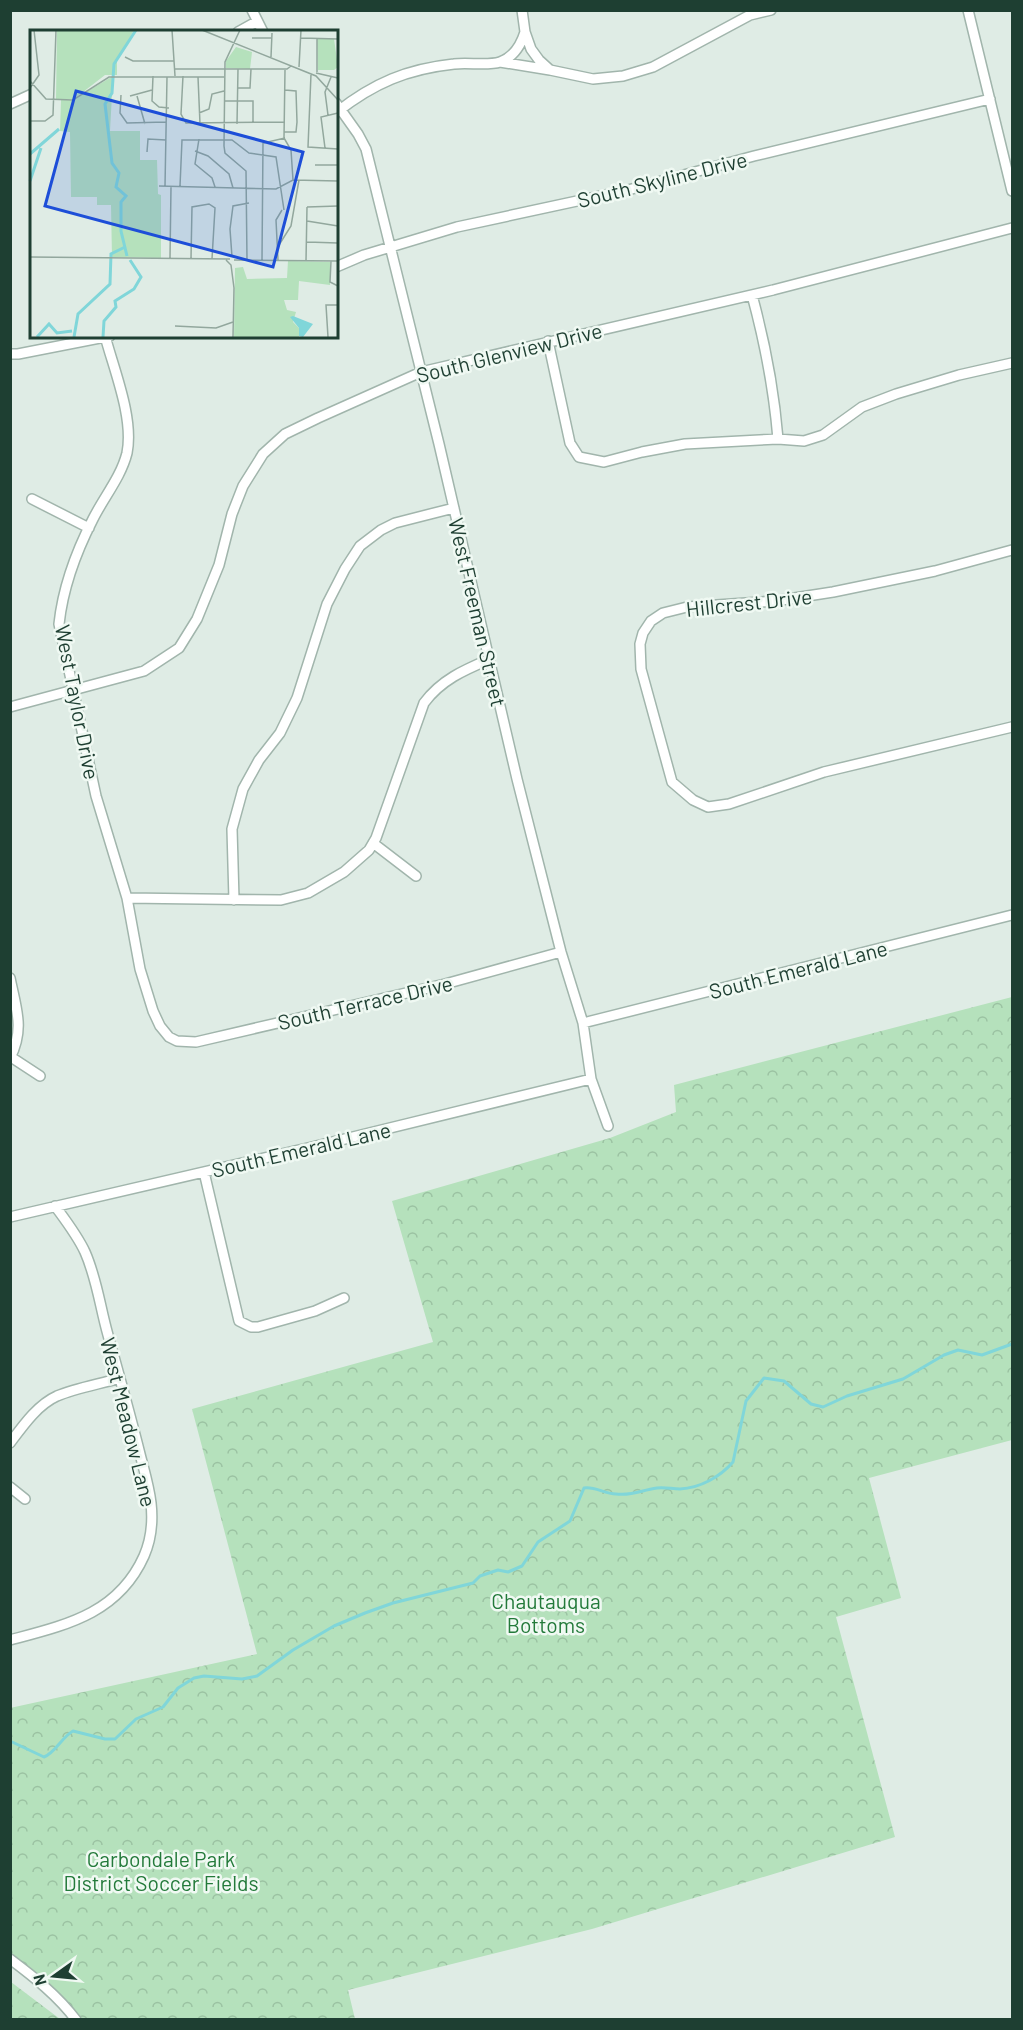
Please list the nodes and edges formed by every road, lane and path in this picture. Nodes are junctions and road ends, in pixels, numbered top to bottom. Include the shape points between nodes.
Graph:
1 (252, 10) edge
2 (522, 10) edge
3 (968, 10) edge
4 (770, 11) edge
5 (256, 22) junction
6 (242, 30) edge
7 (262, 30) edge
8 (525, 32) junction
9 (500, 62) junction
10 (550, 70) junction
11 (30, 95) edge
12 (990, 99) junction
13 (10, 104) edge
14 (338, 108) edge
15 (1012, 191) edge
16 (1012, 228) edge
17 (391, 246) junction
18 (338, 266) edge
19 (752, 295) junction
20 (96, 338) edge
21 (107, 338) edge
22 (548, 341) junction
23 (10, 354) edge
24 (1012, 363) edge
25 (421, 372) junction
26 (778, 440) junction
27 (32, 499) dead end
28 (454, 508) junction
29 (89, 528) junction
30 (1012, 550) edge
31 (490, 659) junction
32 (74, 691) junction
33 (10, 707) edge
34 (1012, 727) edge
35 (373, 843) junction
36 (416, 876) dead end
37 (127, 898) junction
38 (234, 900) junction
39 (1012, 915) edge
40 (561, 952) junction
41 (10, 978) edge
42 (583, 1023) junction
43 (169, 1037) joint
44 (11, 1057) edge
45 (40, 1076) dead end
46 (591, 1079) junction
47 (608, 1126) dead end
48 (204, 1172) junction
49 (55, 1206) junction
50 (10, 1216) edge
51 (344, 1299) dead end
52 (120, 1378) junction
53 (10, 1443) edge
54 (10, 1487) edge
55 (25, 1499) dead end
56 (10, 1640) edge
57 (10, 1959) edge
58 (76, 2019) edge

1 - 5 street
2 - 8 street
3 - 12 street
4 - 10 street via 750,15 653,67 623,76 593,79
5 - 6 street
5 - 7 street
8 - 9 street via 521,45
8 - 10 street via 531,49
9 - 10 street
9 - 14 street via 424,67 378,84
11 - 13 street
12 - 15 street
12 - 17 street, South Skyline Drive
14 - 17 street, West Freeman Street via 366,149
16 - 19 street, South Glenview Drive
17 - 18 street, South Skyline Drive
17 - 25 street, West Freeman Street
19 - 22 street, South Glenview Drive
19 - 26 street via 774,393
20 - 23 street
21 - 29 street, West Taylor Drive via 123,399 127,452
22 - 25 street, South Glenview Drive
22 - 26 street via 570,443 579,457 604,462 685,444
24 - 26 street via 959,375 862,407 824,435 804,441
25 - 28 street, West Freeman Street
25 - 32 street, South Glenview Drive via 285,434 263,454 243,486 219,565 197,619 179,648 144,671
27 - 29 street
28 - 31 street, West Freeman Street
28 - 38 street via 381,530 360,546 345,569 327,604 297,698 240,799 232,829
29 - 32 street, West Taylor Drive via 70,575 59,624
30 - 34 street, Hillcrest Drive via 833,592 775,601 687,607 663,613 651,621 640,644 641,669 672,782 708,807 729,804 824,772
31 - 35 street via 444,682 424,703
31 - 40 street, West Freeman Street
32 - 33 street, South Glenview Drive
32 - 37 street, West Taylor Drive via 96,796
35 - 36 street
35 - 38 street via 344,872 308,893 281,900
37 - 38 street
37 - 43 street, West Taylor Drive via 153,1011
39 - 42 street, South Emerald Lane
40 - 42 street, West Freeman Street
40 - 43 street, South Terrace Drive via 445,984 196,1042
41 - 44 street via 20,1026
42 - 46 street, West Freeman Street
44 - 45 street
46 - 47 street, West Freeman Street
46 - 48 street, South Emerald Lane
48 - 49 street, South Emerald Lane
48 - 51 street via 239,1321 258,1327
49 - 50 street, South Emerald Lane
49 - 52 street, West Meadow Lane via 86,1254
52 - 53 street via 55,1397
52 - 56 street, West Meadow Lane via 151,1504 152,1529 144,1556 131,1578 101,1608 64,1625
54 - 55 street
57 - 58 street

